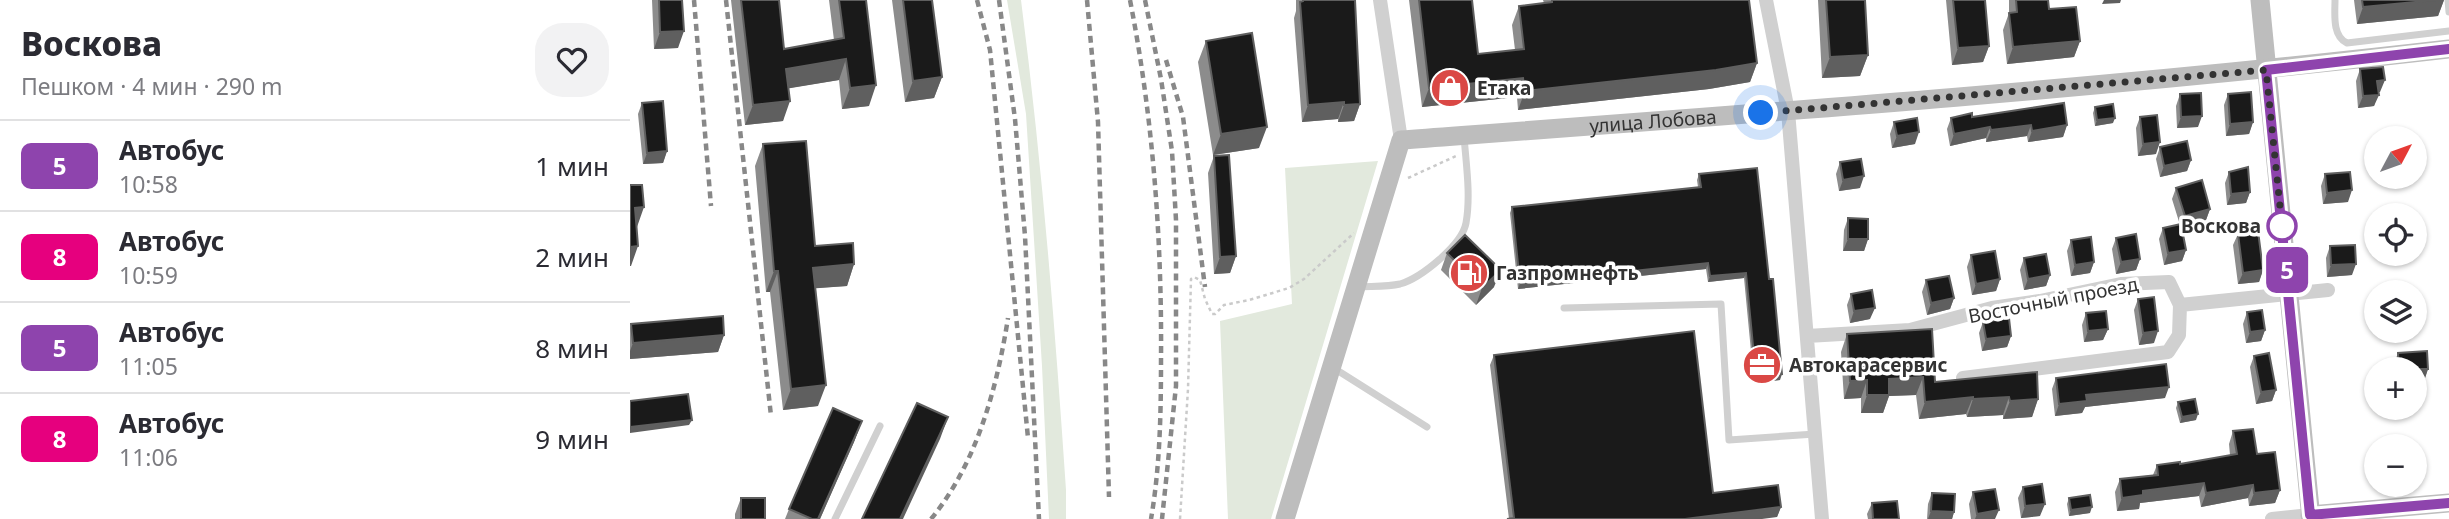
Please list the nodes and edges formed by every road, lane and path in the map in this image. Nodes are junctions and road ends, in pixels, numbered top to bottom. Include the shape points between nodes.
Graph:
1 (1380, 0) edge
2 (1766, 0) edge
3 (2260, 0) edge
4 (2334, 0) edge
5 (2448, 0) edge
6 (2449, 12) edge
7 (2449, 31) edge
8 (2449, 50) edge
9 (2266, 70) junction
10 (1788, 111) junction
11 (1401, 141) junction
12 (1465, 144) junction
13 (1387, 187) junction
14 (1380, 210) junction
15 (1356, 287) junction
16 (2328, 290) dead end
17 (2289, 292) junction
18 (2180, 305) junction
19 (1564, 308) dead end
20 (1807, 336) junction
21 (1331, 367) junction
22 (1963, 378) edge
23 (880, 426) dead end
24 (1427, 427) dead end
25 (1815, 434) junction
26 (2449, 503) edge
27 (2311, 517) edge
28 (835, 519) edge
29 (1180, 519) edge
30 (1284, 519) edge
31 (1822, 519) edge
32 (2272, 519) edge

1 - 11 street
2 - 10 street
3 - 9 street
4 - 7 lane via 2336,30 2347,43
5 - 6 lane
8 - 9 street, улица Лобова
9 - 10 street, улица Лобова
9 - 17 street
10 - 12 street, улица Лобова
10 - 20 street
11 - 12 street, улица Лобова
11 - 13 street
12 - 13 path
12 - 15 lane via 1466,226 1452,245 1419,275 1399,284
13 - 14 street
14 - 15 street
14 - 29 path via 1289,288 1224,305 1212,314 1200,280 1191,279
15 - 21 street
16 - 17 street
17 - 18 street
17 - 27 street
18 - 20 street, Восточный проезд via 2169,282 2121,284 1992,308 1910,330
18 - 22 street via 2179,335 2168,352
19 - 25 lane via 1721,304 1729,440
20 - 25 street
21 - 24 lane
21 - 30 street
23 - 28 lane
25 - 31 street
26 - 27 street
27 - 32 street

